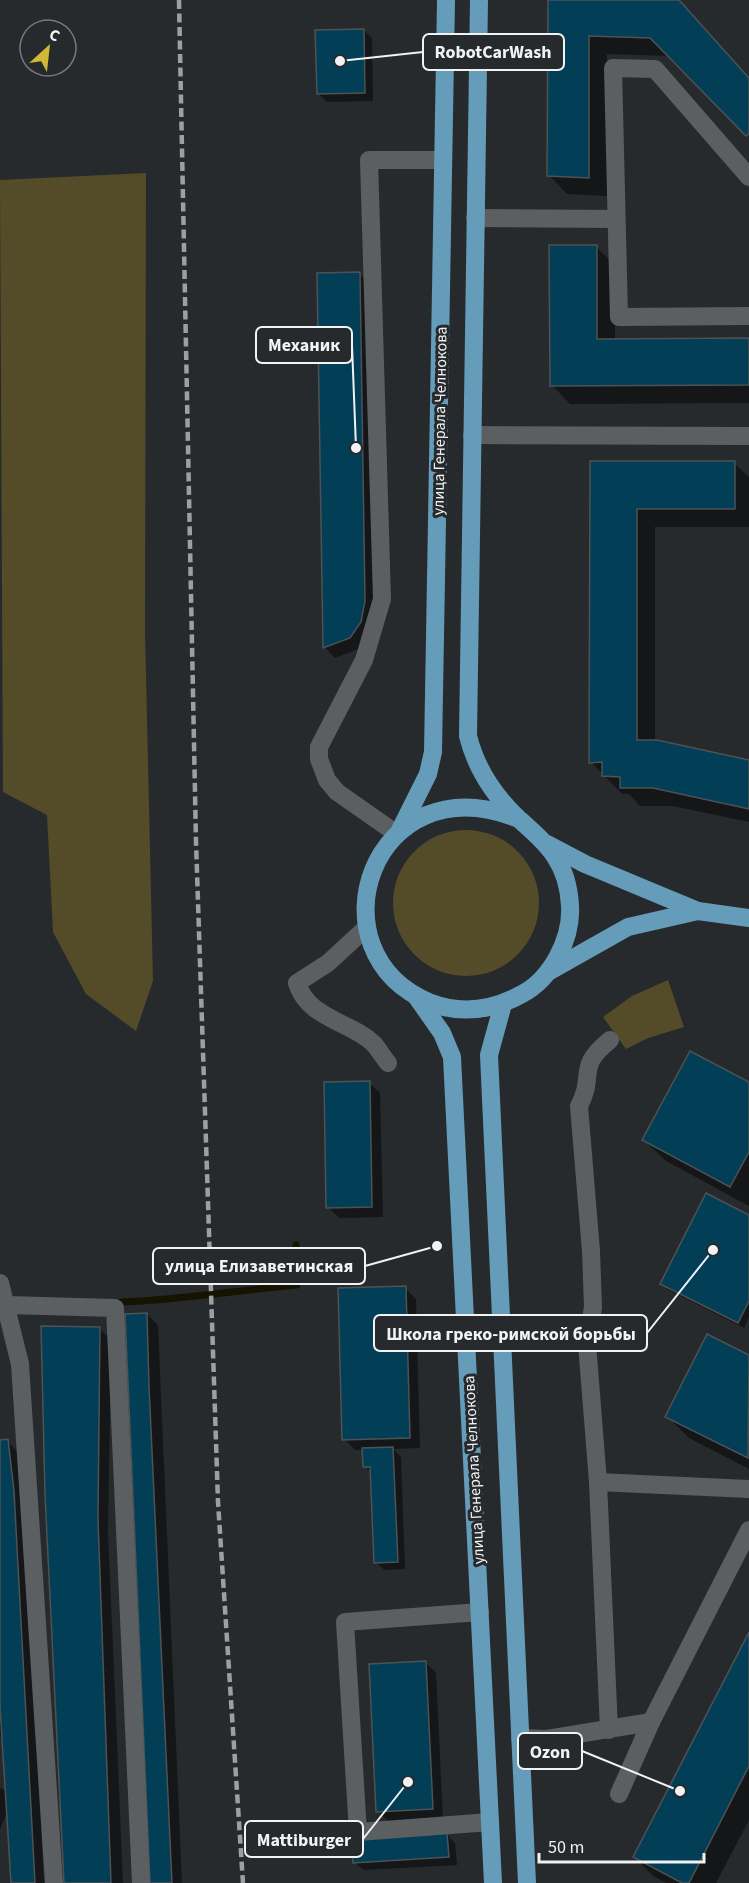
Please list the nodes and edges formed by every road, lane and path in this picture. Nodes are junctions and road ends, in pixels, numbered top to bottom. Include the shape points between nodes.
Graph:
1 (446, 0) edge
2 (479, 0) edge
3 (443, 160) junction
4 (749, 177) edge
5 (475, 218) junction
6 (616, 219) junction
7 (749, 316) edge
8 (472, 435) junction
9 (749, 436) edge
10 (519, 819) junction
11 (397, 834) junction
12 (547, 843) junction
13 (698, 911) junction
14 (749, 918) edge
15 (367, 927) junction
16 (548, 972) junction
17 (416, 996) junction
18 (503, 1005) junction
19 (610, 1040) dead end
20 (388, 1064) dead end
21 (0, 1283) edge
22 (6, 1305) junction
23 (598, 1482) junction
24 (749, 1489) edge
25 (749, 1530) edge
26 (480, 1612) junction
27 (651, 1722) junction
28 (609, 1730) junction
29 (520, 1738) junction
30 (619, 1794) dead end
31 (490, 1822) junction
32 (54, 1883) edge
33 (141, 1883) edge
34 (493, 1883) edge
35 (527, 1883) edge

1 - 3 main road, улица Генерала Челнокова
2 - 5 main road, улица Генерала Челнокова
3 - 11 main road, улица Генерала Челнокова via 434,752 428,774
3 - 11 lane via 369,160 382,599 364,660 319,747 327,780 346,799
4 - 6 lane via 655,69 613,68
5 - 6 lane
5 - 8 main road, улица Генерала Челнокова
6 - 7 lane via 619,317
8 - 9 lane
8 - 10 main road, улица Генерала Челнокова via 468,736 481,772
10 - 11 main road, улица Генерала Челнокова via 495,809 469,806 418,818
10 - 12 main road, улица Генерала Челнокова
11 - 15 main road, улица Генерала Челнокова via 379,856 372,873 366,900
12 - 13 main road via 585,864
12 - 16 main road, улица Генерала Челнокова via 564,873 571,908 565,942
13 - 14 main road
13 - 16 main road via 628,927
15 - 17 main road, улица Генерала Челнокова via 385,968
15 - 20 lane via 328,963 297,983 312,1008 373,1043
16 - 18 main road, улица Генерала Челнокова via 528,991
17 - 18 main road, улица Генерала Челнокова via 443,1007 471,1011
17 - 26 main road, улица Генерала Челнокова via 442,1033 452,1057
18 - 29 main road, улица Генерала Челнокова via 489,1054
19 - 23 lane via 596,1051 586,1067 587,1092 579,1106 591,1251 593,1306 587,1344
21 - 22 lane
22 - 32 lane via 20,1364
22 - 33 lane via 115,1308
23 - 24 lane
23 - 28 lane
25 - 27 lane
26 - 31 main road, улица Генерала Челнокова
26 - 31 lane via 345,1622 358,1832
27 - 28 lane
27 - 30 lane
28 - 29 lane via 547,1739
29 - 35 main road, улица Генерала Челнокова
31 - 34 main road, улица Генерала Челнокова

